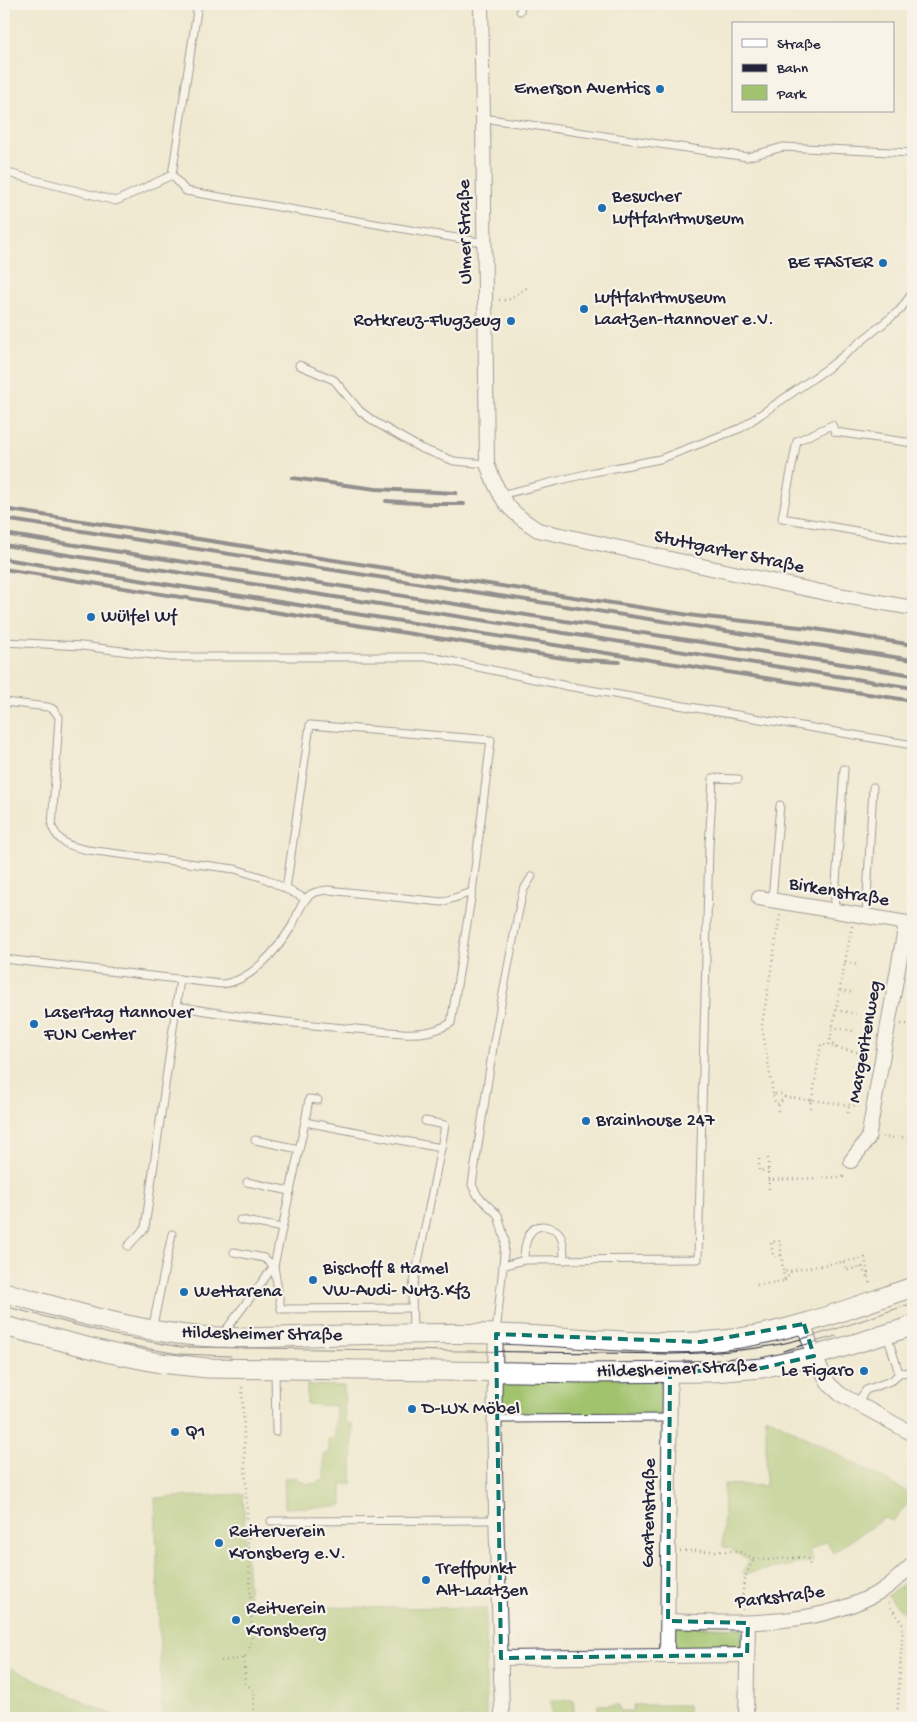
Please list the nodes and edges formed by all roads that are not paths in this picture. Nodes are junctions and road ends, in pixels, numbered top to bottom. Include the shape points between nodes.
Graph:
1 (198, 4) edge
2 (480, 4) edge
3 (484, 118) junction
4 (913, 153) edge
5 (4, 172) edge
6 (172, 175) junction
7 (485, 243) junction
8 (913, 292) edge
9 (299, 365) dead end
10 (913, 442) edge
11 (487, 464) junction
12 (500, 495) junction
13 (538, 530) joint
14 (913, 541) edge
15 (913, 608) edge
16 (4, 642) edge
17 (4, 702) edge
18 (913, 745) edge
19 (844, 769) dead end
20 (738, 779) dead end
21 (873, 787) dead end
22 (780, 805) dead end
23 (532, 876) dead end
24 (286, 889) junction
25 (472, 892) junction
26 (306, 899) junction
27 (771, 900) joint
28 (834, 911) junction
29 (860, 916) junction
30 (910, 924) edge
31 (4, 959) edge
32 (180, 979) junction
33 (177, 1006) junction
34 (318, 1100) dead end
35 (425, 1121) dead end
36 (304, 1122) junction
37 (256, 1140) dead end
38 (441, 1148) junction
39 (299, 1149) junction
40 (851, 1161) road end
41 (247, 1182) dead end
42 (290, 1191) junction
43 (240, 1220) dead end
44 (282, 1228) junction
45 (172, 1234) dead end
46 (128, 1246) dead end
47 (234, 1252) dead end
48 (524, 1260) junction
49 (564, 1260) junction
50 (274, 1266) junction
51 (503, 1266) junction
52 (913, 1287) edge
53 (4, 1292) edge
54 (412, 1308) junction
55 (804, 1324) junction
56 (4, 1326) edge
57 (913, 1326) edge
58 (152, 1330) junction
59 (496, 1334) junction
60 (887, 1334) junction
61 (413, 1335) junction
62 (220, 1337) junction
63 (814, 1356) junction
64 (274, 1369) junction
65 (495, 1372) junction
66 (670, 1372) junction
67 (913, 1372) edge
68 (899, 1373) junction
69 (857, 1404) junction
70 (670, 1418) junction
71 (495, 1419) junction
72 (276, 1432) dead end
73 (913, 1434) edge
74 (496, 1520) junction
75 (271, 1521) dead end
76 (913, 1564) edge
77 (668, 1621) junction
78 (746, 1623) junction
79 (667, 1655) junction
80 (747, 1655) junction
81 (501, 1658) junction
82 (502, 1718) edge
83 (746, 1718) edge

1 - 6 lane
2 - 3 street, Ulmer Straße
3 - 4 lane via 747,157 783,148
3 - 7 street, Ulmer Straße
5 - 6 lane via 116,201
6 - 7 lane via 186,191
7 - 11 street, Ulmer Straße
8 - 12 lane via 900,310 828,368 740,428 660,459
9 - 11 lane via 334,380 360,411 420,448 454,461
10 - 14 lane via 835,432 832,425 796,442 782,518
11 - 12 street, Ulmer Straße
12 - 13 street, Ulmer Straße via 518,517
13 - 15 street, Stuttgarter Straße via 821,592
16 - 18 lane via 82,646 170,657 431,657 567,686
17 - 24 lane via 48,707 59,717 52,827 61,841 88,850 235,869
19 - 28 lane
20 - 49 lane via 713,778 698,1259
21 - 29 lane
22 - 27 lane
23 - 51 lane via 523,891 518,914 472,1185 478,1196 498,1215 505,1240
24 - 25 lane via 310,725 491,740
24 - 26 lane
25 - 26 lane via 442,902 328,890 311,894
25 - 33 lane via 451,1023 440,1029 419,1034 292,1024
26 - 32 lane via 277,946 243,977 221,984
27 - 28 street, Birkenstraße
28 - 29 street, Birkenstraße
29 - 30 street, Birkenstraße
30 - 40 street, Margeritenweg via 868,1139
31 - 32 lane
32 - 33 lane
33 - 46 lane via 145,1228
34 - 36 lane via 309,1099
35 - 38 lane via 445,1125
36 - 38 lane
36 - 39 lane
37 - 39 lane
38 - 54 lane via 412,1292
39 - 42 lane
41 - 42 lane
42 - 44 lane
43 - 44 lane
44 - 50 lane
45 - 58 lane
47 - 50 lane via 264,1258
48 - 49 lane
48 - 49 lane via 525,1242 530,1233 544,1226 559,1233
48 - 51 lane
50 - 54 lane via 281,1309
50 - 62 lane
51 - 59 lane
52 - 55 main road, Hildesheimer Straße
53 - 58 main road, Hildesheimer Straße
54 - 61 lane
55 - 59 main road, Hildesheimer Straße via 701,1342 634,1342
55 - 63 street
56 - 64 main road, Hildesheimer Straße via 160,1363 206,1368
57 - 60 main road, Hildesheimer Straße
58 - 62 main road, Hildesheimer Straße
59 - 61 main road, Hildesheimer Straße
59 - 65 street
60 - 63 main road, Hildesheimer Straße
60 - 68 lane
61 - 62 main road, Hildesheimer Straße
63 - 66 main road, Hildesheimer Straße via 762,1368
63 - 69 street via 829,1384
64 - 65 main road, Hildesheimer Straße
64 - 72 lane
65 - 66 main road, Hildesheimer Straße
65 - 71 street
66 - 70 street, Gartenstraße
67 - 68 lane
68 - 69 lane via 893,1380 866,1390
69 - 73 street
70 - 71 lane
70 - 77 street, Gartenstraße
71 - 74 street
74 - 75 lane
74 - 81 street
76 - 78 street, Parkstraße via 880,1592 839,1609 810,1616
77 - 78 street, Parkstraße
77 - 79 street, Gartenstraße
78 - 80 street
79 - 80 street
79 - 81 street
80 - 83 street
81 - 82 street

